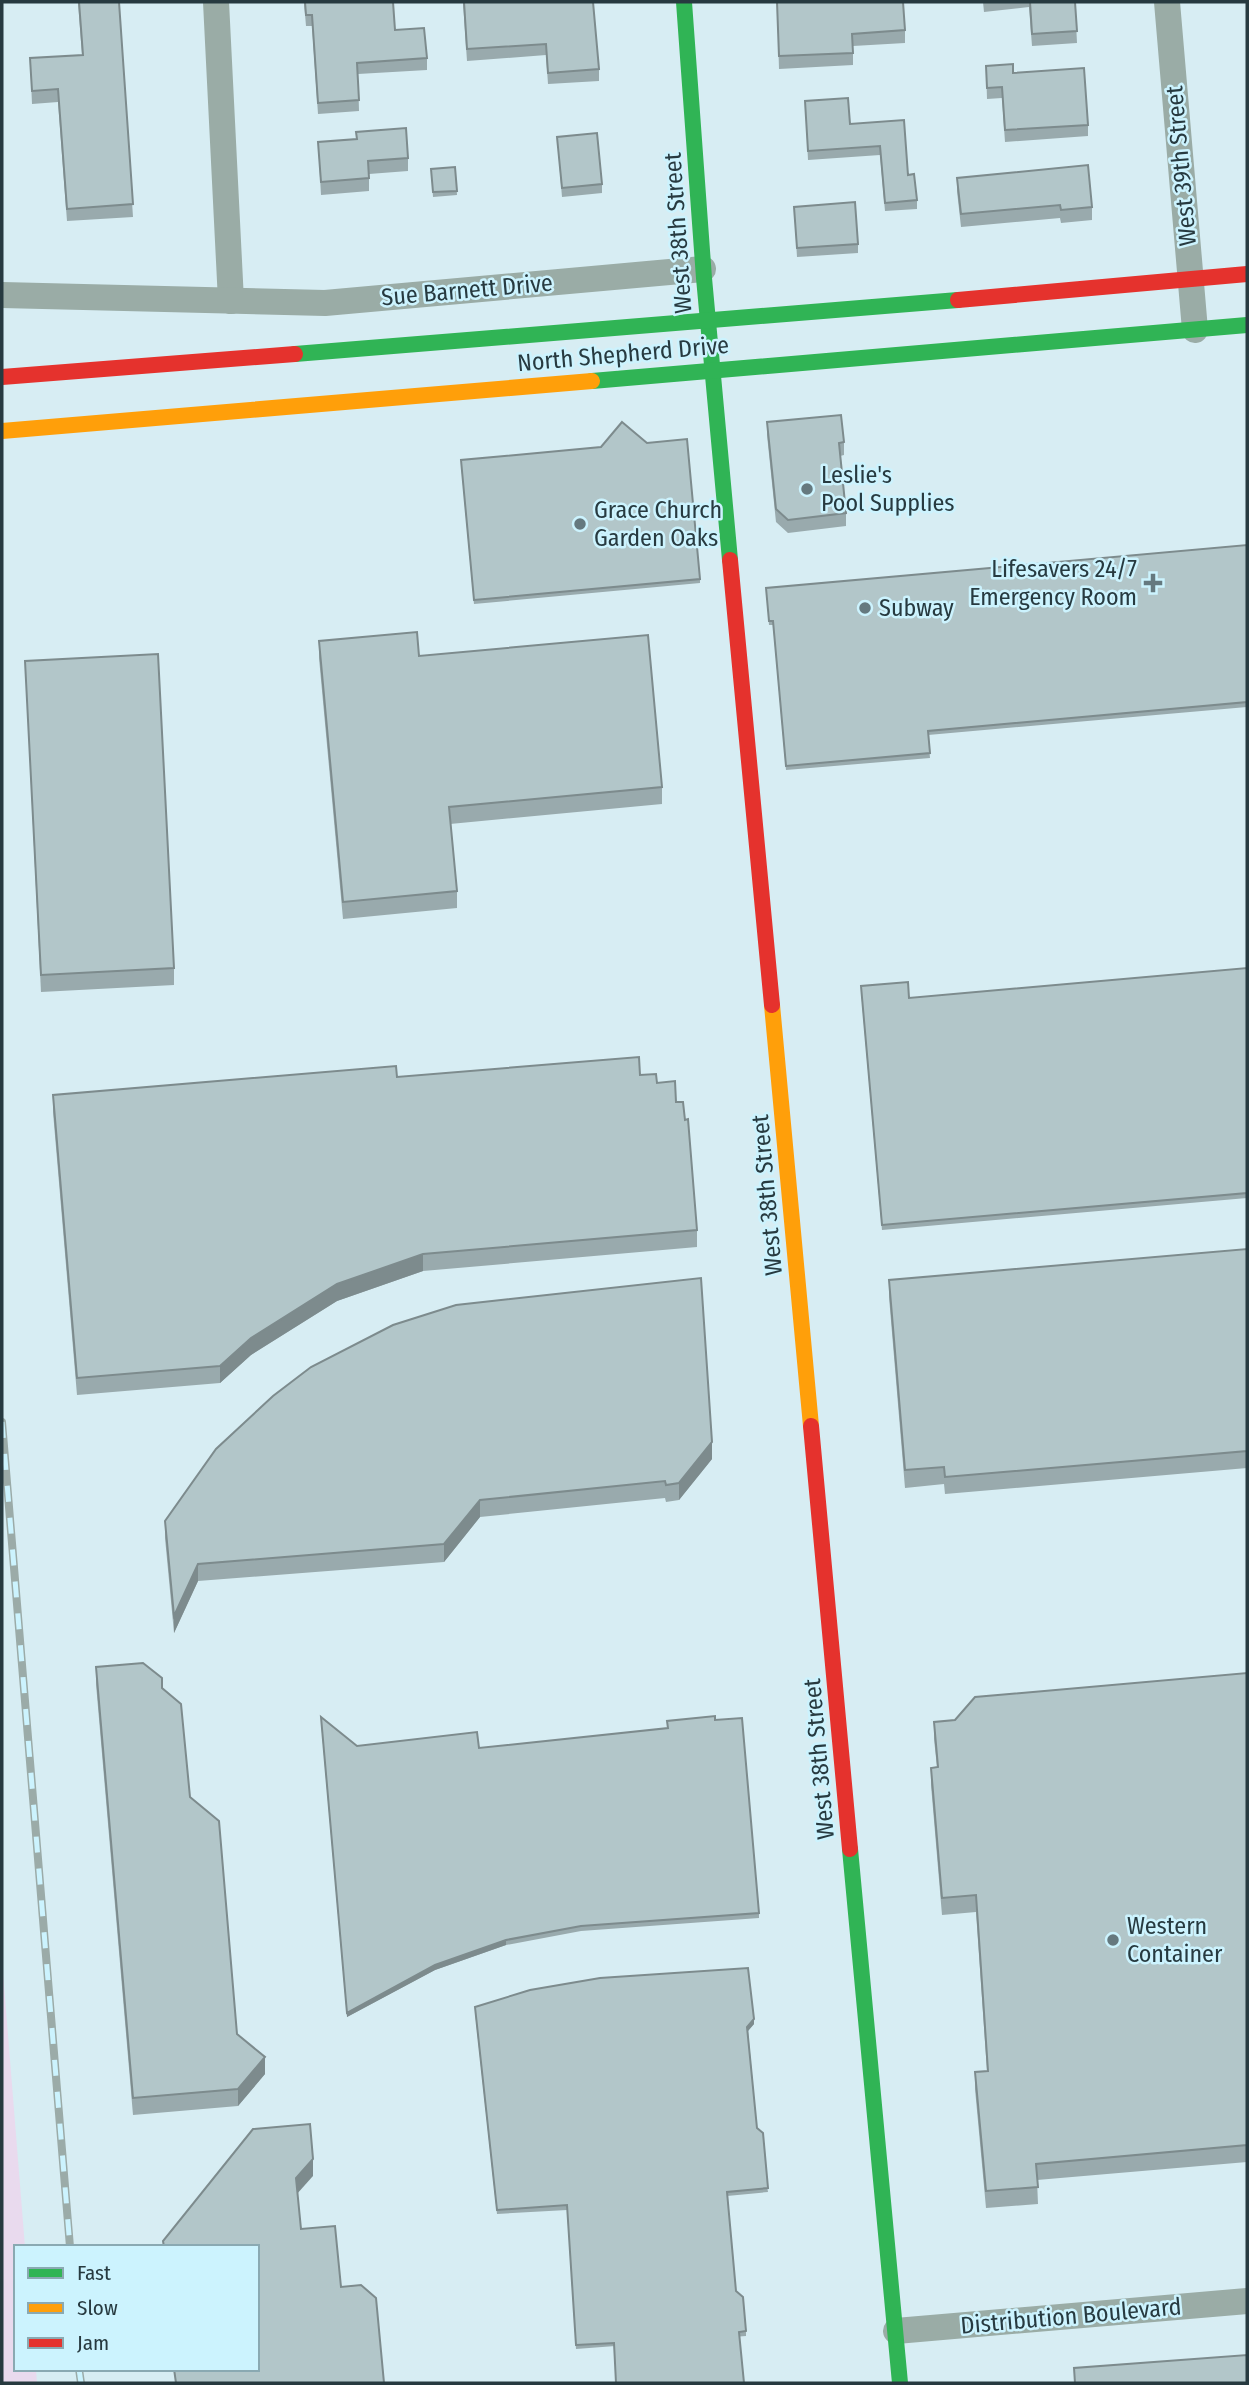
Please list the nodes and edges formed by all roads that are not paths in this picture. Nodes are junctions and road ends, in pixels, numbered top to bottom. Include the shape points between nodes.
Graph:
1 (216, 2) edge
2 (684, 2) edge
3 (1167, 2) edge
4 (703, 269) junction
5 (1247, 274) edge
6 (1190, 279) junction
7 (2, 295) edge
8 (231, 301) junction
9 (708, 322) junction
10 (1247, 325) edge
11 (1195, 330) junction
12 (712, 369) junction
13 (2, 377) edge
14 (2, 431) edge
15 (1247, 2301) edge
16 (896, 2331) junction
17 (900, 2383) edge

1 - 8 street
2 - 4 main road, West 38th Street
3 - 6 street, West 39th Street
4 - 8 street, Sue Barnett Drive via 324,303
4 - 9 main road, West 38th Street
5 - 6 main road, North Shepherd Drive
6 - 9 main road, North Shepherd Drive
6 - 11 street, West 39th Street
7 - 8 street, Sue Barnett Drive
9 - 12 main road, West 38th Street
9 - 13 main road, North Shepherd Drive
10 - 11 main road, North Shepherd Drive
11 - 12 main road, North Shepherd Drive
12 - 14 main road, North Shepherd Drive
12 - 16 main road, West 38th Street
15 - 16 street, Distribution Boulevard
16 - 17 main road, West 38th Street

